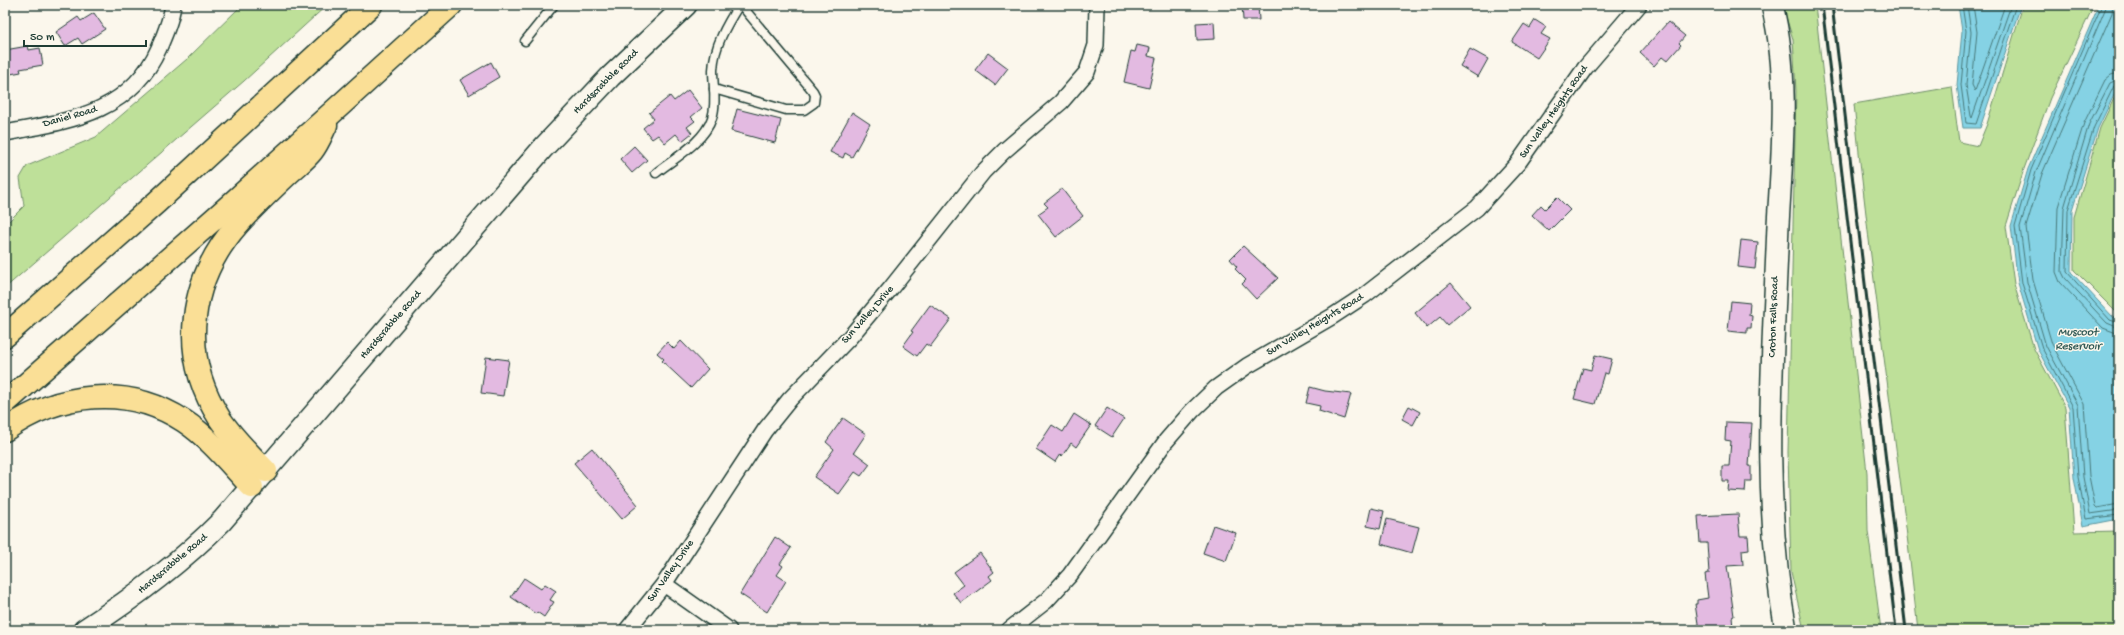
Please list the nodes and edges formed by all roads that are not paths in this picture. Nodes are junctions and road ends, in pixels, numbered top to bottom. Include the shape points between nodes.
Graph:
1 (173, 5) edge
2 (371, 5) edge
3 (451, 5) edge
4 (554, 5) edge
5 (686, 5) edge
6 (740, 5) edge
7 (1097, 5) edge
8 (1639, 5) edge
9 (1772, 5) edge
10 (525, 41) dead end
11 (714, 89) junction
12 (335, 110) junction
13 (5, 133) edge
14 (656, 173) dead end
15 (5, 336) edge
16 (5, 403) edge
17 (5, 430) edge
18 (266, 470) junction
19 (252, 487) junction
20 (664, 584) junction
21 (84, 630) edge
22 (627, 630) edge
23 (729, 630) edge
24 (1009, 630) edge
25 (1786, 630) edge

1 - 13 street, Daniel Road via 165,34 154,59 140,80 120,98 98,111 70,120
2 - 15 highway via 157,202
3 - 12 highway
4 - 10 lane
5 - 18 main road, Hardscrabble Road via 610,77 543,148
6 - 11 lane via 715,55
6 - 11 lane via 813,91 814,103 804,110 786,110
7 - 20 street, Sun Valley Drive via 1096,45 1087,72 1061,102 983,172 850,337 790,399 765,430
8 - 24 street, Sun Valley Heights Road via 1585,68 1518,163 1477,208 1365,295 1246,366 1216,388 1166,441 1070,575 1046,601
9 - 25 main road, Croton Falls Road via 1782,54 1783,113 1771,388 1770,482 1777,570
11 - 14 lane via 712,119 702,135
12 - 16 highway
12 - 18 highway via 312,152 270,190 222,244 208,267 199,291 194,337 201,379 220,419
17 - 19 highway via 40,409 68,399 93,396 141,402 185,421
18 - 19 main road, Hardscrabble Road
19 - 21 main road, Hardscrabble Road via 222,521 169,570
20 - 22 street, Sun Valley Drive
20 - 23 street

